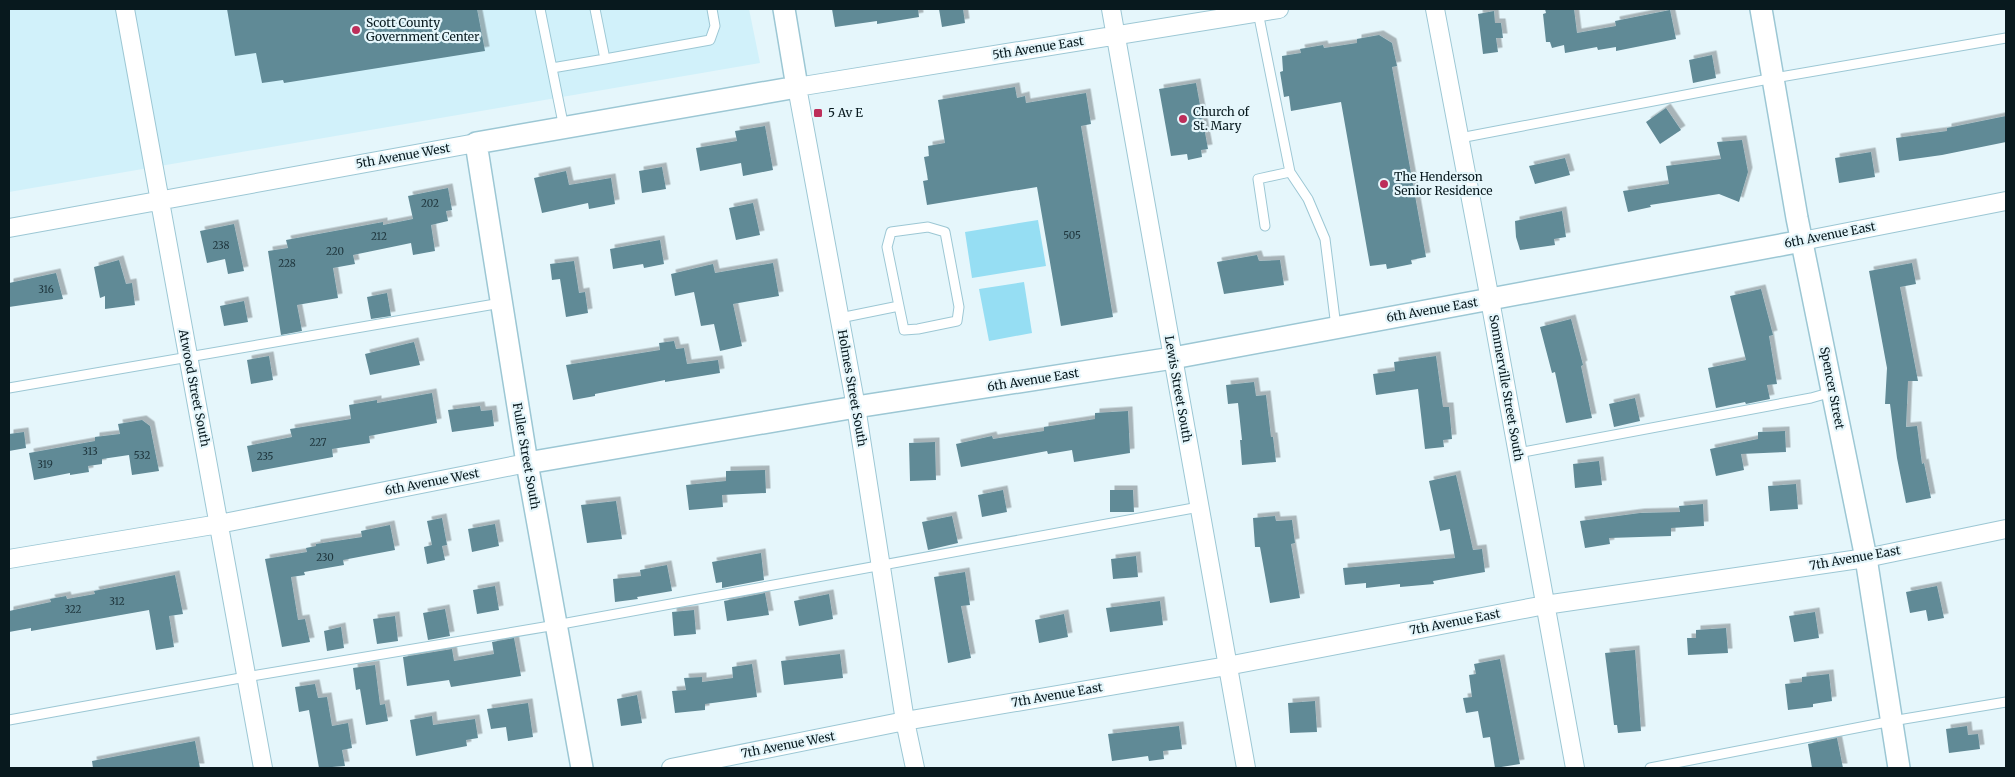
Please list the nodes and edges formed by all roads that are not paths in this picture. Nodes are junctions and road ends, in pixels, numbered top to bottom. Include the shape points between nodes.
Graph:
1 (125, 9) edge
2 (540, 9) edge
3 (595, 9) edge
4 (712, 9) edge
5 (784, 9) edge
6 (1111, 9) edge
7 (1279, 9) edge
8 (1435, 9) edge
9 (1761, 9) edge
10 (1258, 12) junction
11 (1116, 36) junction
12 (2006, 38) edge
13 (605, 59) junction
14 (552, 68) junction
15 (1774, 78) junction
16 (798, 87) junction
17 (564, 128) junction
18 (1460, 138) junction
19 (476, 143) junction
20 (1290, 172) junction
21 (158, 200) junction
22 (2006, 201) edge
23 (1265, 226) dead end
24 (9, 228) edge
25 (1802, 241) junction
26 (1490, 300) junction
27 (501, 303) junction
28 (899, 306) junction
29 (840, 318) junction
30 (1336, 328) junction
31 (188, 358) junction
32 (1173, 358) junction
33 (9, 388) edge
34 (1832, 392) junction
35 (856, 407) junction
36 (1518, 453) junction
37 (527, 463) junction
38 (1199, 507) junction
39 (219, 524) junction
40 (2006, 529) edge
41 (1866, 558) junction
42 (9, 559) edge
43 (880, 566) junction
44 (1545, 605) junction
45 (556, 625) junction
46 (1227, 666) junction
47 (246, 677) junction
48 (2006, 702) edge
49 (9, 720) edge
50 (905, 721) junction
51 (1892, 721) junction
52 (263, 768) edge
53 (582, 768) edge
54 (671, 768) edge
55 (915, 768) edge
56 (1246, 768) edge
57 (1575, 768) edge
58 (1650, 768) edge
59 (1900, 768) edge

1 - 21 street, Atwood Street South
2 - 14 lane
3 - 13 lane
4 - 13 lane via 715,26 710,40
5 - 16 street, Holmes Street South
6 - 11 street, Lewis Street South
7 - 10 street, 5th Avenue East
8 - 18 street, Sommerville Street South
9 - 15 street, Spencer Street
10 - 11 street, 5th Avenue East
10 - 20 lane
11 - 16 street, 5th Avenue East
11 - 32 street, Lewis Street South
12 - 15 lane
13 - 14 lane
14 - 17 lane
15 - 18 lane
15 - 25 street, Spencer Street
16 - 17 street, 5th Avenue West
16 - 29 street, Holmes Street South
17 - 19 street, 5th Avenue West
18 - 26 street, Sommerville Street South
19 - 21 street, 5th Avenue West
19 - 27 street, Fuller Street South
20 - 23 lane via 1258,179
20 - 30 lane via 1308,199 1325,239
21 - 24 street, 5th Avenue West
21 - 31 street, Atwood Street South
22 - 25 street, 6th Avenue East
25 - 26 street, 6th Avenue East
25 - 34 street, Spencer Street
26 - 30 street, 6th Avenue East
26 - 36 street, Sommerville Street South
27 - 31 lane
27 - 37 street, Fuller Street South
28 - 28 lane via 904,330 958,322 960,307 945,232 928,227 892,232 887,247
28 - 29 lane
29 - 35 street, Holmes Street South
30 - 32 street, 6th Avenue East
31 - 33 lane
31 - 39 street, Atwood Street South
32 - 35 street, 6th Avenue East
32 - 38 street, Lewis Street South
34 - 36 lane
34 - 41 street, Spencer Street
35 - 37 street, 6th Avenue West
35 - 43 street, Holmes Street South
36 - 44 street, Sommerville Street South
37 - 39 street, 6th Avenue West
37 - 45 street, Fuller Street South
38 - 43 lane
38 - 46 street, Lewis Street South
39 - 42 street, 6th Avenue West
39 - 47 street, Atwood Street South
40 - 41 street, 7th Avenue East
41 - 44 street, 7th Avenue East
41 - 51 street, Spencer Street
43 - 45 lane
43 - 50 street, Holmes Street South
44 - 46 street, 7th Avenue East
44 - 57 street, Sommerville Street South
45 - 47 lane
45 - 53 street, Fuller Street South
46 - 50 street, 7th Avenue East
46 - 56 street, Lewis Street South
47 - 49 lane
47 - 52 street, Atwood Street South
48 - 51 lane
50 - 54 street, 7th Avenue West
50 - 55 street, Holmes Street South
51 - 58 lane
51 - 59 street, Spencer Street

